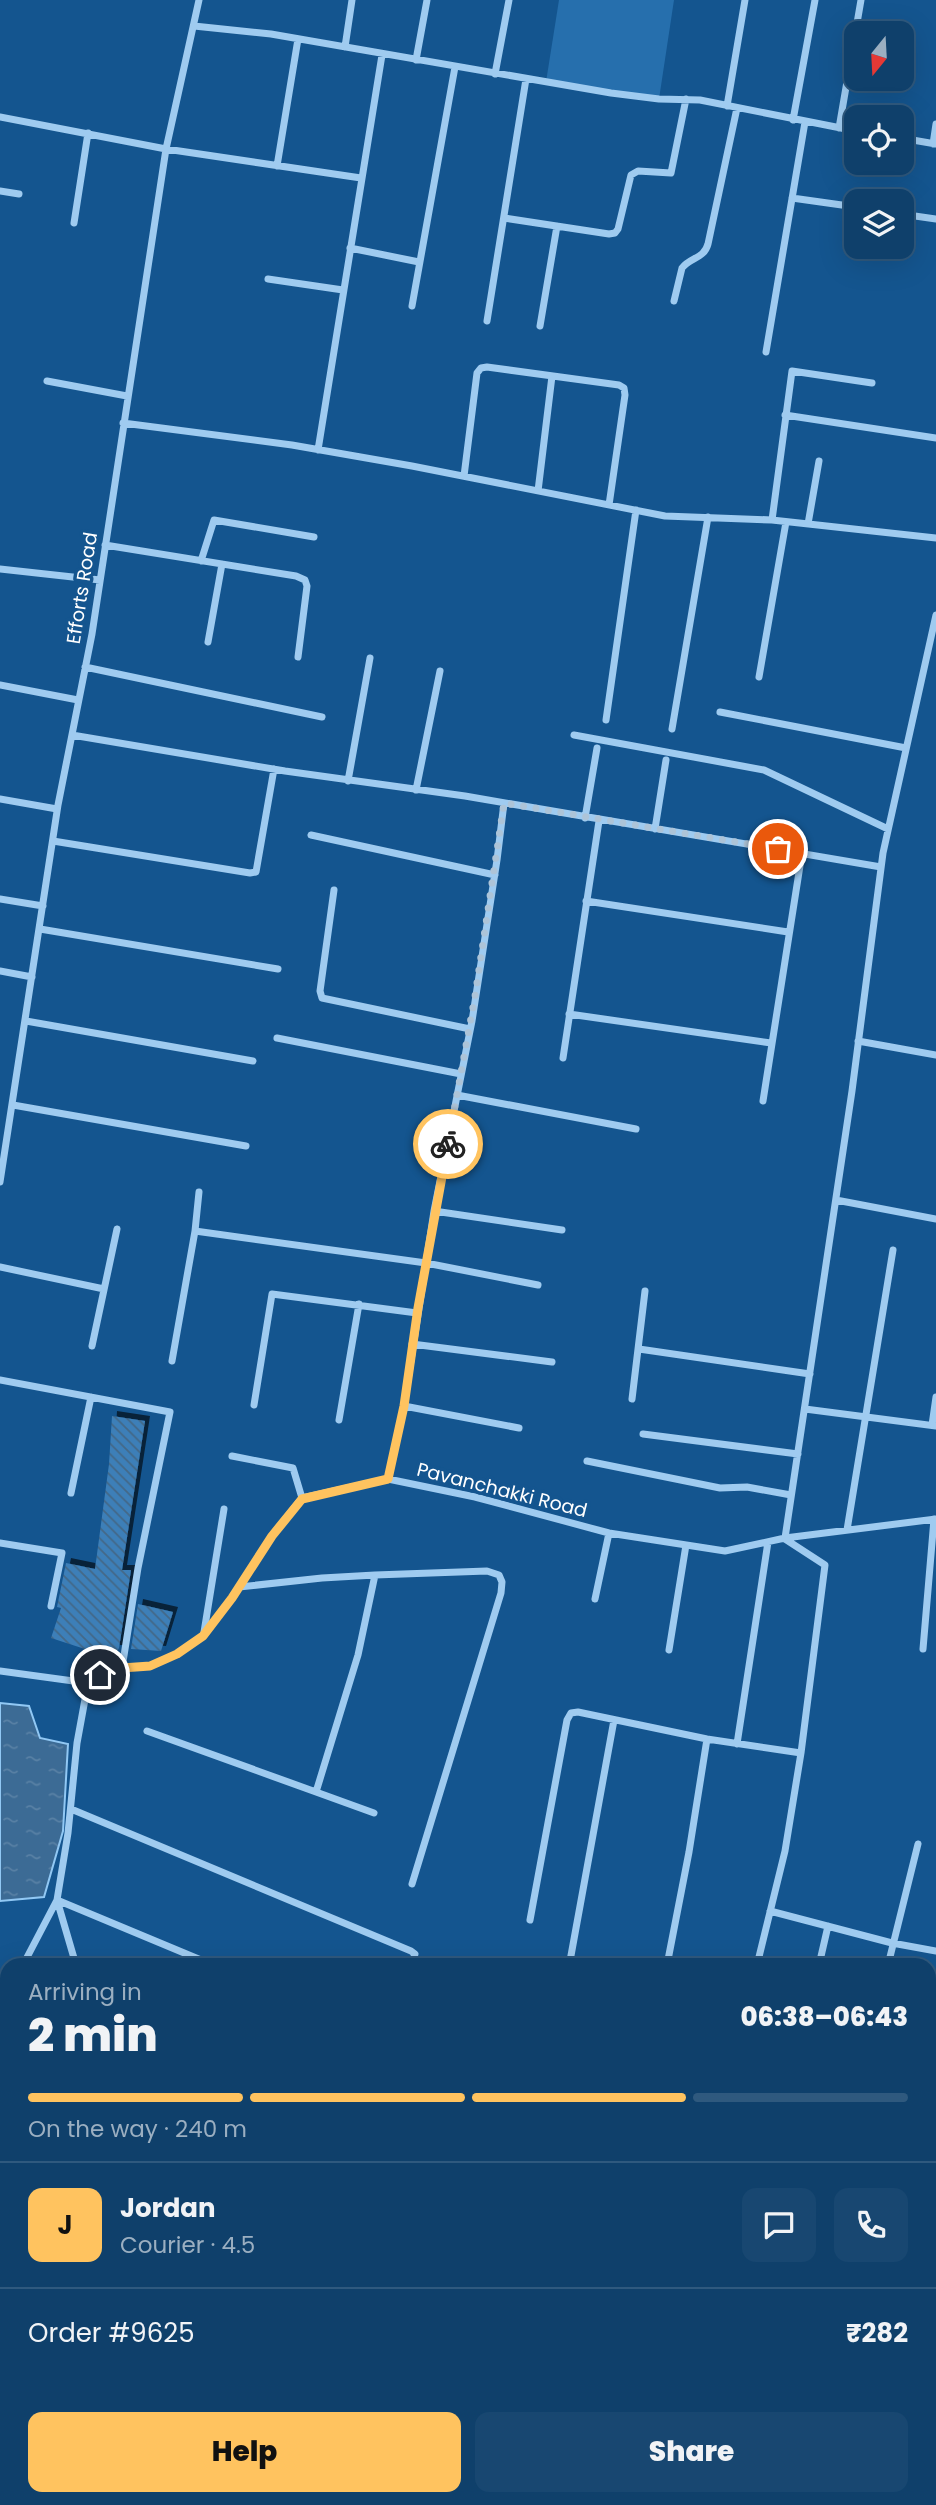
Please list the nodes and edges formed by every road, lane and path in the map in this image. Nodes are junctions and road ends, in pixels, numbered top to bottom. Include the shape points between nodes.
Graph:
1 (199, 0) edge
2 (352, 0) edge
3 (427, 0) edge
4 (509, 0) edge
5 (745, 0) edge
6 (815, 0) edge
7 (861, 0) edge
8 (194, 26) junction
9 (298, 39) junction
10 (345, 47) junction
11 (382, 55) junction
12 (416, 60) junction
13 (455, 66) junction
14 (495, 74) junction
15 (526, 79) junction
16 (686, 99) junction
17 (727, 106) junction
18 (737, 108) junction
19 (0, 117) edge
20 (793, 120) junction
21 (805, 122) junction
22 (936, 124) edge
23 (839, 128) junction
24 (844, 129) edge
25 (88, 133) junction
26 (914, 140) edge
27 (935, 144) edge
28 (166, 149) junction
29 (277, 166) junction
30 (361, 178) junction
31 (0, 191) edge
32 (19, 194) dead end
33 (792, 198) junction
34 (844, 205) edge
35 (914, 216) edge
36 (504, 218) junction
37 (936, 219) edge
38 (74, 223) dead end
39 (556, 226) junction
40 (350, 248) junction
41 (419, 262) junction
42 (268, 279) dead end
43 (343, 290) junction
44 (674, 301) dead end
45 (412, 306) dead end
46 (487, 321) dead end
47 (540, 326) dead end
48 (766, 352) dead end
49 (552, 376) junction
50 (47, 381) dead end
51 (872, 383) dead end
52 (127, 396) junction
53 (785, 415) junction
54 (123, 423) junction
55 (936, 438) edge
56 (318, 450) junction
57 (819, 461) dead end
58 (464, 476) junction
59 (538, 491) junction
60 (609, 505) junction
61 (636, 510) junction
62 (708, 517) junction
63 (772, 520) junction
64 (786, 522) junction
65 (808, 524) junction
66 (314, 537) dead end
67 (936, 538) edge
68 (105, 545) junction
69 (201, 561) junction
70 (222, 564) junction
71 (0, 569) edge
72 (100, 580) junction
73 (936, 615) edge
74 (208, 642) dead end
75 (298, 657) dead end
76 (370, 657) dead end
77 (85, 667) junction
78 (440, 671) dead end
79 (759, 677) dead end
80 (0, 685) edge
81 (79, 700) junction
82 (720, 712) dead end
83 (322, 717) dead end
84 (606, 720) dead end
85 (672, 729) dead end
86 (72, 735) junction
87 (574, 735) dead end
88 (597, 748) dead end
89 (906, 748) junction
90 (666, 760) dead end
91 (274, 769) junction
92 (348, 781) junction
93 (416, 790) junction
94 (0, 799) edge
95 (504, 803) junction
96 (57, 809) junction
97 (585, 818) junction
98 (599, 821) junction
99 (655, 829) junction
100 (888, 829) junction
101 (311, 835) dead end
102 (52, 841) junction
103 (802, 853) junction
104 (881, 867) junction
105 (495, 875) junction
106 (334, 890) dead end
107 (0, 899) edge
108 (586, 901) junction
109 (43, 906) junction
110 (40, 929) junction
111 (788, 932) junction
112 (278, 969) dead end
113 (0, 971) edge
114 (33, 977) junction
115 (569, 1014) junction
116 (26, 1021) junction
117 (470, 1029) junction
118 (276, 1038) dead end
119 (858, 1041) junction
120 (771, 1044) junction
121 (936, 1055) edge
122 (563, 1058) dead end
123 (253, 1061) dead end
124 (461, 1074) junction
125 (457, 1095) junction
126 (763, 1101) dead end
127 (13, 1105) junction
128 (636, 1129) dead end
129 (4, 1133) edge
130 (246, 1146) dead end
131 (0, 1182) edge
132 (200, 1192) dead end
133 (836, 1200) junction
134 (434, 1211) junction
135 (936, 1219) edge
136 (117, 1229) dead end
137 (562, 1230) dead end
138 (195, 1231) junction
139 (893, 1250) dead end
140 (426, 1263) junction
141 (0, 1267) edge
142 (538, 1285) dead end
143 (104, 1289) junction
144 (645, 1291) dead end
145 (359, 1304) junction
146 (417, 1313) junction
147 (412, 1344) junction
148 (92, 1346) dead end
149 (639, 1349) junction
150 (172, 1362) dead end
151 (552, 1362) dead end
152 (810, 1374) junction
153 (0, 1380) edge
154 (91, 1397) junction
155 (936, 1397) edge
156 (632, 1399) dead end
157 (254, 1405) dead end
158 (404, 1406) junction
159 (805, 1409) junction
160 (864, 1417) junction
161 (339, 1420) dead end
162 (934, 1426) edge
163 (519, 1429) dead end
164 (643, 1434) dead end
165 (798, 1454) junction
166 (232, 1456) dead end
167 (587, 1461) dead end
168 (388, 1479) junction
169 (71, 1493) dead end
170 (791, 1495) junction
171 (302, 1499) junction
172 (224, 1508) dead end
173 (935, 1519) edge
174 (846, 1530) junction
175 (609, 1533) junction
176 (785, 1538) junction
177 (768, 1542) junction
178 (0, 1543) edge
179 (686, 1545) junction
180 (375, 1575) junction
181 (239, 1587) junction
182 (595, 1599) dead end
183 (51, 1606) dead end
184 (203, 1636) junction
185 (923, 1648) dead end
186 (669, 1650) dead end
187 (122, 1668) junction
188 (0, 1671) edge
189 (88, 1683) junction
190 (614, 1720) junction
191 (147, 1731) dead end
192 (707, 1739) junction
193 (737, 1744) junction
194 (801, 1753) junction
195 (316, 1792) junction
196 (71, 1810) junction
197 (374, 1813) dead end
198 (918, 1844) dead end
199 (412, 1884) dead end
200 (57, 1900) junction
201 (770, 1911) junction
202 (530, 1920) dead end
203 (828, 1926) junction
204 (892, 1943) junction
205 (936, 1951) edge
206 (27, 1958) edge
207 (74, 1958) edge
208 (196, 1958) edge
209 (414, 1958) edge
210 (571, 1958) edge
211 (668, 1958) edge
212 (759, 1958) edge
213 (821, 1958) edge
214 (889, 1958) edge

1 - 8 street, Efforts Road
2 - 10 street
3 - 12 street
4 - 14 street
5 - 17 street
6 - 20 street
7 - 23 street
8 - 9 street
8 - 28 street, Efforts Road
9 - 10 street
9 - 29 street
10 - 11 street
11 - 12 street
11 - 30 street
12 - 13 street
13 - 14 street
13 - 41 street
14 - 15 street
15 - 16 street
15 - 36 street
16 - 17 street
16 - 39 street via 671,173 638,171 631,175 615,233
17 - 18 street
18 - 20 street
18 - 44 street via 706,251 685,263
19 - 25 street
20 - 21 street
21 - 23 street
21 - 33 street
22 - 27 street
23 - 24 street
25 - 28 street
25 - 38 street
26 - 27 street
28 - 29 street
28 - 52 street, Efforts Road
29 - 30 street
30 - 40 street
31 - 32 street
33 - 34 street
33 - 48 street
35 - 37 street
36 - 39 street
36 - 46 street
39 - 47 street
40 - 41 street
40 - 43 street
41 - 45 street
42 - 43 street
43 - 56 street
49 - 58 street via 481,368
49 - 59 street
49 - 60 street via 624,388
50 - 52 street
51 - 53 street via 792,371
52 - 54 street, Efforts Road
53 - 55 street
53 - 63 street
54 - 56 street
54 - 68 street, Efforts Road
56 - 58 street
57 - 65 street
58 - 59 street
59 - 60 street
60 - 61 street
61 - 62 street
61 - 84 street
62 - 63 street
62 - 85 street
63 - 64 street
64 - 65 street
64 - 79 street
65 - 67 street
66 - 69 street via 214,520
68 - 69 street
68 - 72 street, Efforts Road
69 - 70 street
70 - 74 street
70 - 75 street via 304,580
71 - 72 street
72 - 77 street, Efforts Road
73 - 89 street
76 - 92 street
77 - 81 street, Efforts Road
77 - 83 street
78 - 93 street
80 - 81 street
81 - 86 street, Efforts Road
82 - 89 street
86 - 91 street
86 - 96 street, Efforts Road
87 - 100 street via 764,770
88 - 97 street
89 - 100 street
90 - 99 street
91 - 92 street
91 - 102 street via 256,872
92 - 93 street
93 - 95 street
94 - 96 street
95 - 97 street
95 - 105 street
96 - 102 street, Efforts Road
97 - 98 street
98 - 99 street
98 - 108 street
99 - 103 street
100 - 104 street
101 - 105 street
102 - 109 street, Efforts Road
103 - 104 street
103 - 111 street
104 - 119 street
105 - 117 street
106 - 117 street via 322,999
107 - 109 street
108 - 111 street
108 - 115 street
109 - 110 street, Efforts Road
110 - 112 street
110 - 114 street, Efforts Road
111 - 120 street
113 - 114 street
114 - 116 street, Efforts Road
115 - 120 street
115 - 122 street
116 - 123 street
116 - 127 street, Efforts Road
117 - 124 street
118 - 124 street
119 - 121 street
119 - 133 street
120 - 126 street
124 - 125 street
125 - 128 street
125 - 134 street
127 - 129 street, Efforts Road
127 - 130 street
129 - 131 street, Efforts Road
132 - 138 street
133 - 135 street
133 - 152 street
134 - 137 street
134 - 140 street
136 - 143 street
138 - 140 street
138 - 150 street
139 - 160 street
140 - 142 street
140 - 146 street
141 - 143 street
143 - 148 street
144 - 149 street
145 - 146 street
145 - 157 street via 272,1294
145 - 161 street
146 - 147 street
147 - 151 street
147 - 158 street
149 - 152 street
149 - 156 street
152 - 159 street
153 - 154 street
154 - 169 street
154 - 187 street via 170,1412
155 - 162 street
158 - 163 street
158 - 168 street
159 - 160 street
159 - 165 street
160 - 162 street
160 - 174 street
164 - 165 street
165 - 170 street
166 - 171 street via 293,1468
167 - 170 street via 720,1488 747,1487
168 - 171 street, Pavanchakki Road
168 - 175 street, Pavanchakki Road
170 - 176 street
171 - 181 street
172 - 184 street
173 - 174 street, Pavanchakki Road
173 - 185 street
174 - 176 street, Pavanchakki Road
175 - 179 street, Pavanchakki Road
175 - 182 street
176 - 177 street, Pavanchakki Road
176 - 194 street via 825,1565
177 - 179 street, Pavanchakki Road via 725,1551
177 - 193 street
178 - 183 street via 62,1553
179 - 186 street
180 - 181 street
180 - 195 street via 358,1655
180 - 199 street via 487,1571 499,1575 502,1582
181 - 184 street
184 - 187 street via 150,1666
187 - 189 street
188 - 189 street
189 - 196 street
190 - 192 street
190 - 202 street via 578,1712 567,1720
190 - 210 street
191 - 195 street
192 - 193 street
192 - 211 street
193 - 194 street
194 - 201 street
195 - 197 street
196 - 200 street
196 - 209 street via 411,1951
198 - 204 street
200 - 206 street
200 - 207 street
200 - 208 street
201 - 203 street
201 - 212 street
203 - 204 street
203 - 213 street
204 - 205 street
204 - 214 street

